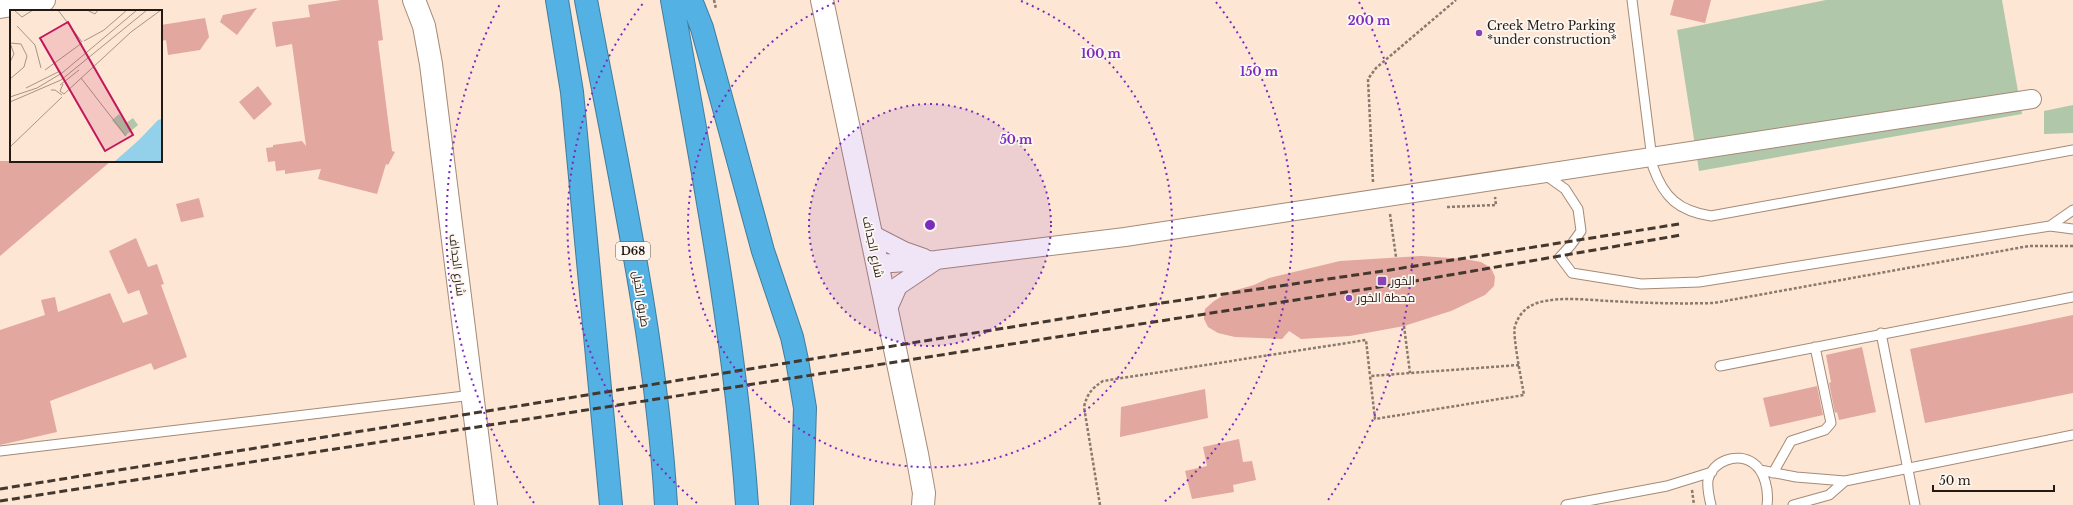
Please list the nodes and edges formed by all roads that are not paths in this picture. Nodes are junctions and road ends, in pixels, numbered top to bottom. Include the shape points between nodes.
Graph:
1 (44, 0) edge
2 (414, 0) edge
3 (424, 0) edge
4 (557, 0) edge
5 (586, 0) edge
6 (672, 0) edge
7 (691, 0) edge
8 (822, 0) edge
9 (1632, 0) edge
10 (0, 7) edge
11 (424, 26) junction
12 (2032, 99) dead end
13 (2073, 150) edge
14 (1652, 156) junction
15 (1543, 173) junction
16 (2073, 210) edge
17 (2050, 226) junction
18 (2073, 229) edge
19 (871, 234) junction
20 (936, 260) junction
21 (878, 271) junction
22 (2073, 297) edge
23 (887, 311) junction
24 (1881, 333) junction
25 (1815, 346) junction
26 (1720, 366) dead end
27 (473, 395) junction
28 (2073, 435) edge
29 (0, 451) edge
30 (804, 458) junction
31 (1907, 469) junction
32 (1760, 470) junction
33 (1712, 472) junction
34 (1773, 473) junction
35 (1845, 481) junction
36 (927, 501) edge
37 (486, 505) edge
38 (611, 505) edge
39 (666, 505) edge
40 (747, 505) edge
41 (802, 505) edge
42 (809, 505) edge
43 (1566, 505) edge
44 (1711, 505) edge
45 (1767, 505) edge
46 (1793, 505) edge
47 (1915, 505) edge

1 - 10 street
2 - 11 street, شارع الجداف
3 - 11 street, شارع الجداف
4 - 38 highway via 572,92
5 - 39 highway, طريق الخيل / D68 via 634,256 650,357
6 - 40 highway via 731,344
7 - 30 highway via 706,43 763,251 792,337 802,384
8 - 19 street, شارع الجداف
9 - 14 lane
11 - 27 street, شارع الجداف
12 - 14 street
13 - 14 lane via 1711,216 1695,214 1680,207 1668,196 1659,183 1653,168
14 - 15 street
15 - 17 lane via 1565,189 1578,208 1581,231 1560,257 1572,273 1641,284 1699,282
15 - 20 street via 1125,237
16 - 17 lane
17 - 18 lane
19 - 20 street via 904,251
19 - 21 street, شارع الجداف
20 - 21 street
20 - 23 street via 898,286
21 - 23 street, شارع الجداف
22 - 24 lane
23 - 36 street, شارع الجداف
24 - 25 lane
24 - 31 lane
25 - 26 lane
25 - 34 lane via 1831,423 1825,430 1791,441
27 - 29 lane
27 - 37 street, شارع الجداف
28 - 31 lane
30 - 41 highway
30 - 42 highway
31 - 35 lane
31 - 47 lane
32 - 33 lane via 1745,459 1735,458 1722,462
32 - 34 lane
32 - 45 lane via 1764,478
33 - 43 lane via 1667,486
33 - 44 lane via 1708,480
34 - 35 lane
35 - 46 lane via 1829,495

